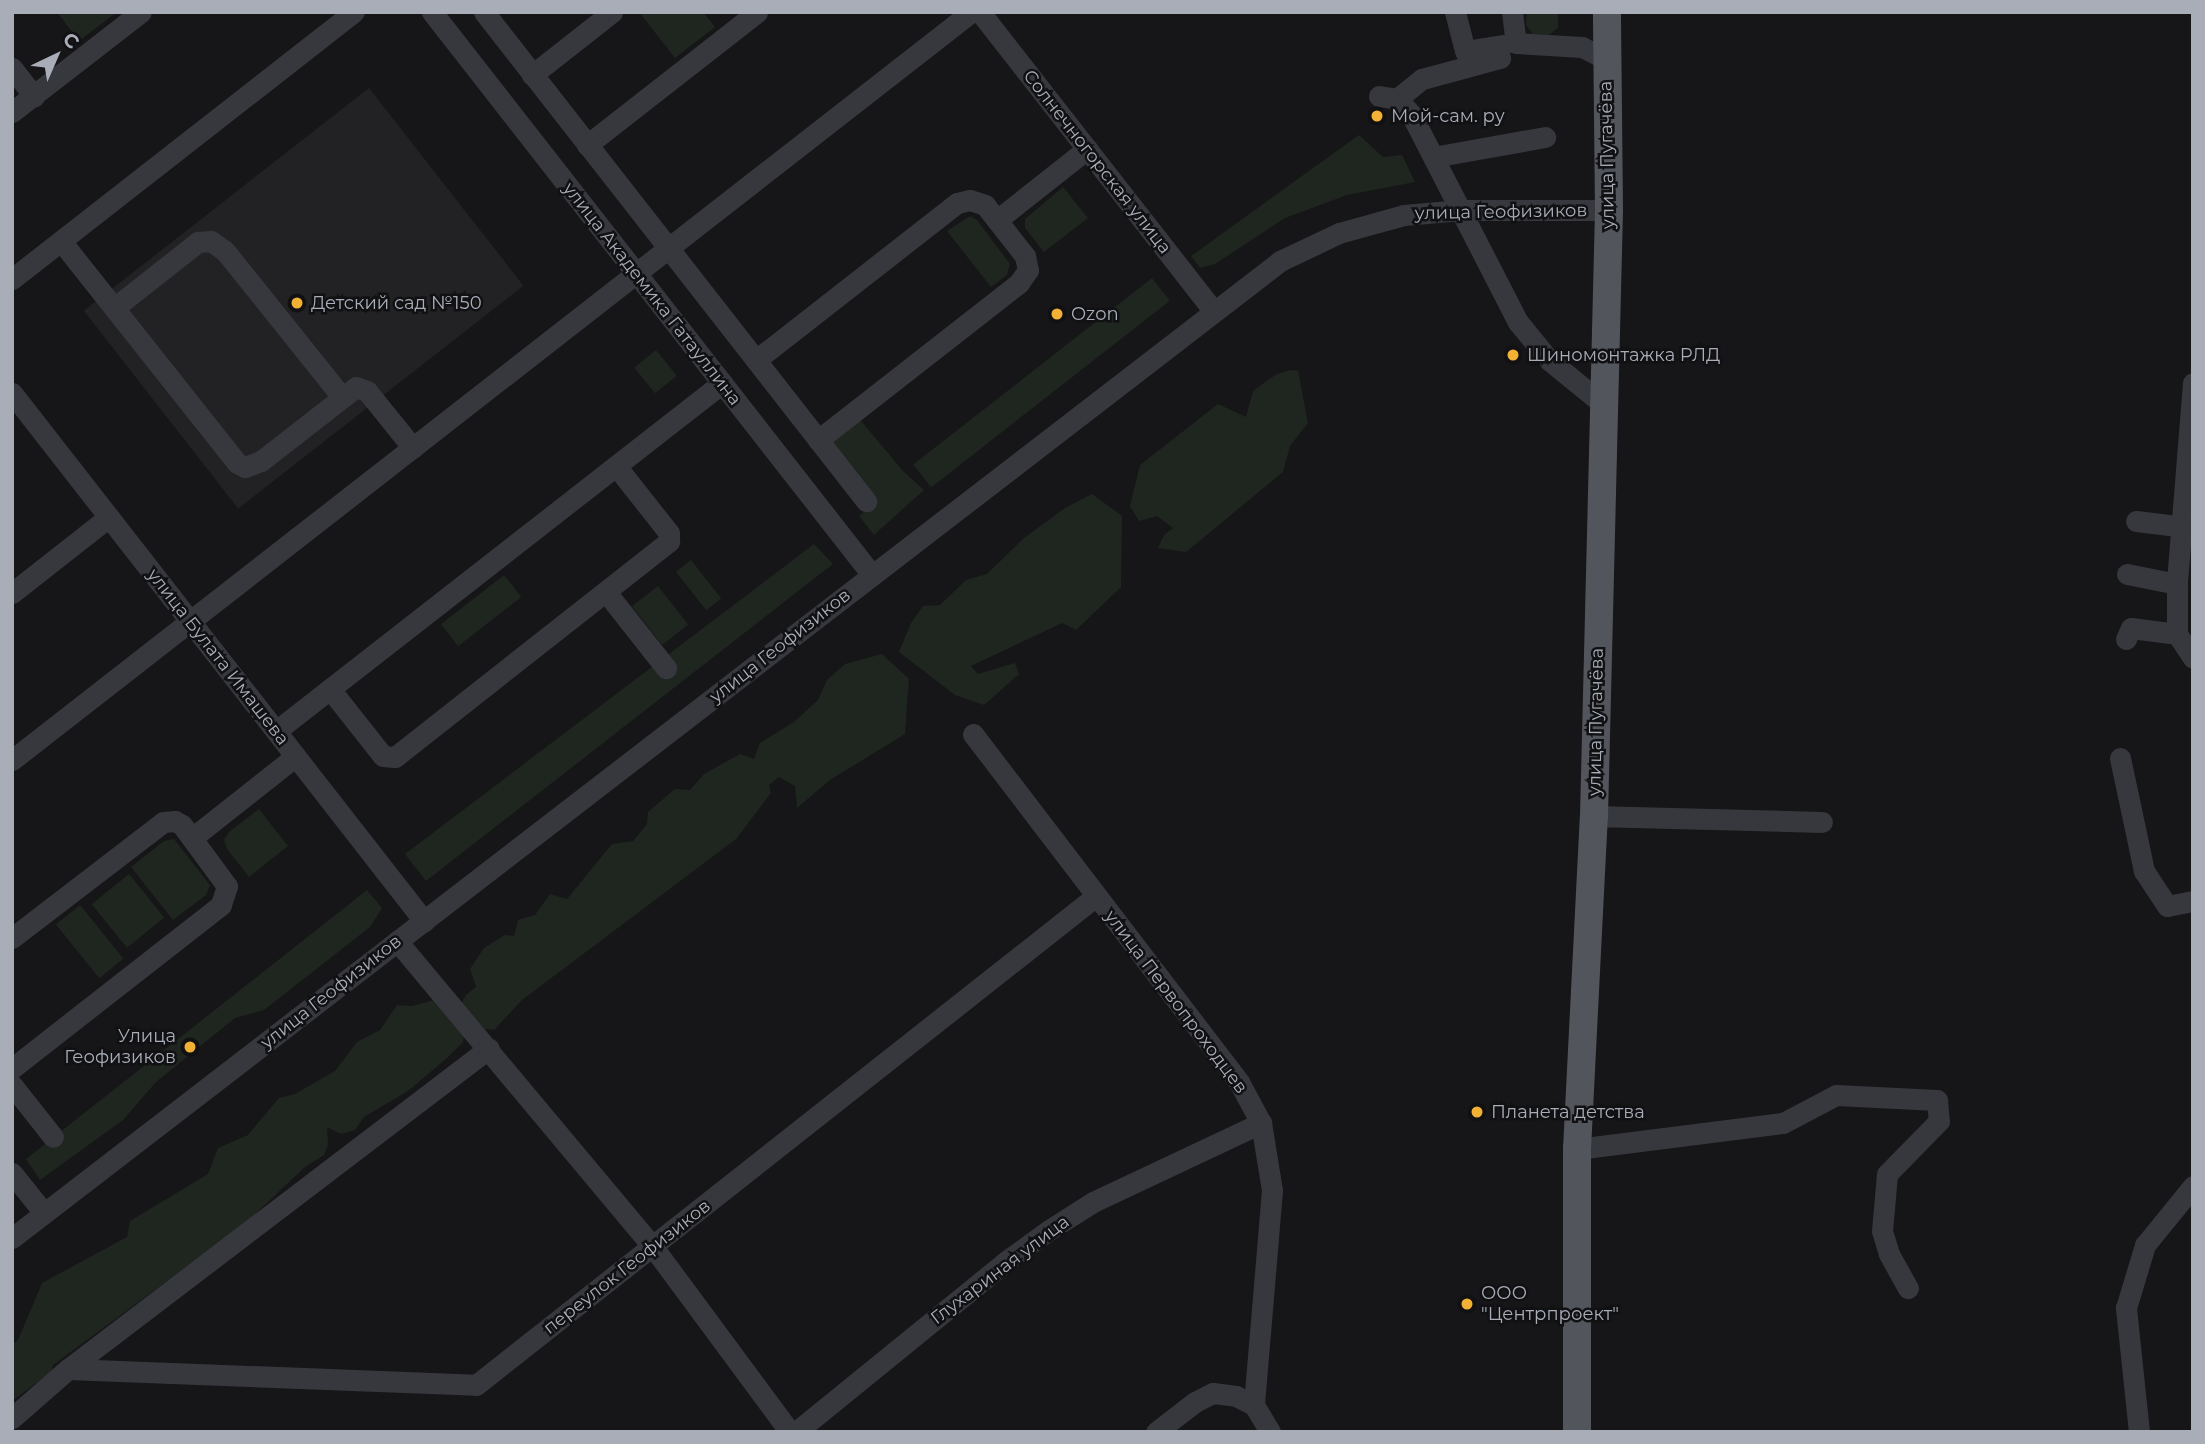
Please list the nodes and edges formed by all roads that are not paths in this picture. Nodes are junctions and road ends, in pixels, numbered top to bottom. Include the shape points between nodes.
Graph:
1 (141, 12) edge
2 (354, 12) edge
3 (432, 12) edge
4 (484, 12) edge
5 (612, 12) edge
6 (757, 12) edge
7 (971, 12) edge
8 (980, 12) edge
9 (1455, 12) edge
10 (1513, 12) edge
11 (1607, 12) edge
12 (1516, 43) junction
13 (1500, 58) dead end
14 (1606, 59) junction
15 (12, 68) edge
16 (532, 75) junction
17 (34, 96) junction
18 (12, 113) edge
19 (1545, 137) dead end
20 (587, 145) junction
21 (1087, 149) junction
22 (1433, 156) junction
23 (1461, 209) junction
24 (1609, 210) junction
25 (997, 220) junction
26 (61, 241) junction
27 (668, 248) junction
28 (636, 274) junction
29 (12, 279) edge
30 (114, 308) junction
31 (1214, 312) junction
32 (756, 360) junction
33 (722, 383) junction
34 (2193, 383) edge
35 (12, 393) edge
36 (342, 397) junction
37 (1604, 405) junction
38 (818, 440) junction
39 (412, 448) junction
40 (2189, 453) edge
41 (616, 466) junction
42 (2188, 488) edge
43 (866, 501) dead end
44 (109, 517) junction
45 (2136, 521) dead end
46 (2187, 527) edge
47 (2182, 573) edge
48 (2127, 574) dead end
49 (872, 575) junction
50 (606, 592) junction
51 (12, 593) edge
52 (2186, 608) edge
53 (191, 621) junction
54 (2177, 634) junction
55 (2126, 639) dead end
56 (2193, 658) edge
57 (666, 668) dead end
58 (330, 689) junction
59 (276, 731) junction
60 (973, 734) dead end
61 (296, 757) junction
62 (2120, 758) dead end
63 (12, 760) edge
64 (1594, 816) junction
65 (1822, 822) dead end
66 (192, 838) junction
67 (1096, 896) junction
68 (2193, 901) edge
69 (424, 920) junction
70 (12, 938) edge
71 (397, 941) junction
72 (489, 1048) junction
73 (12, 1068) edge
74 (12, 1085) edge
75 (1261, 1124) junction
76 (53, 1137) dead end
77 (1577, 1149) junction
78 (12, 1173) edge
79 (2193, 1186) edge
80 (44, 1213) junction
81 (12, 1238) edge
82 (653, 1247) junction
83 (1908, 1288) dead end
84 (68, 1369) junction
85 (1254, 1405) junction
86 (12, 1418) edge
87 (790, 1432) edge
88 (796, 1432) edge
89 (1156, 1432) edge
90 (1270, 1432) edge
91 (1577, 1432) edge
92 (2139, 1432) edge

1 - 17 street
2 - 26 street
3 - 28 street, улица Академика Гатауллина
4 - 16 street
5 - 16 street
6 - 20 street
7 - 27 street
8 - 21 street, Солнечногорская улица
9 - 12 street via 1465,51
10 - 12 street
11 - 14 main road, улица Пугачёва
12 - 14 street via 1582,47
13 - 22 street via 1422,79 1388,98 1411,114
14 - 24 main road, улица Пугачёва
15 - 17 street
16 - 20 street
17 - 18 street
19 - 22 street
20 - 27 street
21 - 25 street
21 - 31 street, Солнечногорская улица
22 - 23 street
23 - 24 street, улица Геофизиков
23 - 31 street, улица Геофизиков via 1404,215 1339,233 1280,261
23 - 37 street via 1518,322 1549,360
24 - 37 main road, улица Пугачёва
25 - 32 street via 977,201 957,203
25 - 38 street via 1025,256 1026,277
26 - 29 street
26 - 30 street
27 - 28 street
27 - 32 street
28 - 33 street, улица Академика Гатауллина
28 - 39 street
30 - 36 street via 198,242 219,244
30 - 36 street via 237,463 245,467 261,461
31 - 49 street, улица Геофизиков
32 - 38 street
33 - 41 street
33 - 49 street, улица Академика Гатауллина
34 - 40 street
35 - 44 street, улица Булата Имашева
36 - 39 street via 356,387 363,388
37 - 64 main road, улица Пугачёва
38 - 43 street
39 - 53 street
40 - 42 street
41 - 50 street via 670,537 665,546
41 - 58 street
42 - 46 street
44 - 51 street
44 - 53 street, улица Булата Имашева
45 - 46 street
46 - 47 street
47 - 48 street
47 - 52 street
49 - 69 street, улица Геофизиков
50 - 57 street
50 - 58 street via 392,758 383,756
52 - 54 street
53 - 59 street, улица Булата Имашева
53 - 63 street
54 - 55 street via 2131,628
54 - 56 street
58 - 59 street
59 - 61 street, улица Булата Имашева
60 - 67 street, улица Первопроходцев
61 - 66 street
61 - 69 street, улица Булата Имашева
62 - 68 street via 2144,871 2167,906
64 - 65 street
64 - 77 main road, улица Пугачёва
66 - 70 street via 175,821 163,822
66 - 73 street via 224,880 227,892 220,905
67 - 75 street, улица Первопроходцев via 1239,1082
67 - 82 street, переулок Геофизиков
69 - 71 street, улица Геофизиков
71 - 72 street
71 - 80 street, улица Геофизиков
72 - 82 street
72 - 84 street
74 - 76 street
75 - 85 street, улица Первопроходцев via 1272,1190
75 - 88 street, Глухариная улица via 1093,1202 1049,1230
77 - 83 street via 1783,1123 1836,1095 1937,1100 1939,1121 1887,1174 1882,1231
77 - 91 main road, улица Пугачёва
78 - 80 street
79 - 92 street via 2145,1245 2126,1308
80 - 81 street, улица Геофизиков
82 - 84 street, переулок Геофизиков via 477,1385
82 - 87 street
84 - 86 street
85 - 89 street via 1236,1396 1213,1393
85 - 90 street

